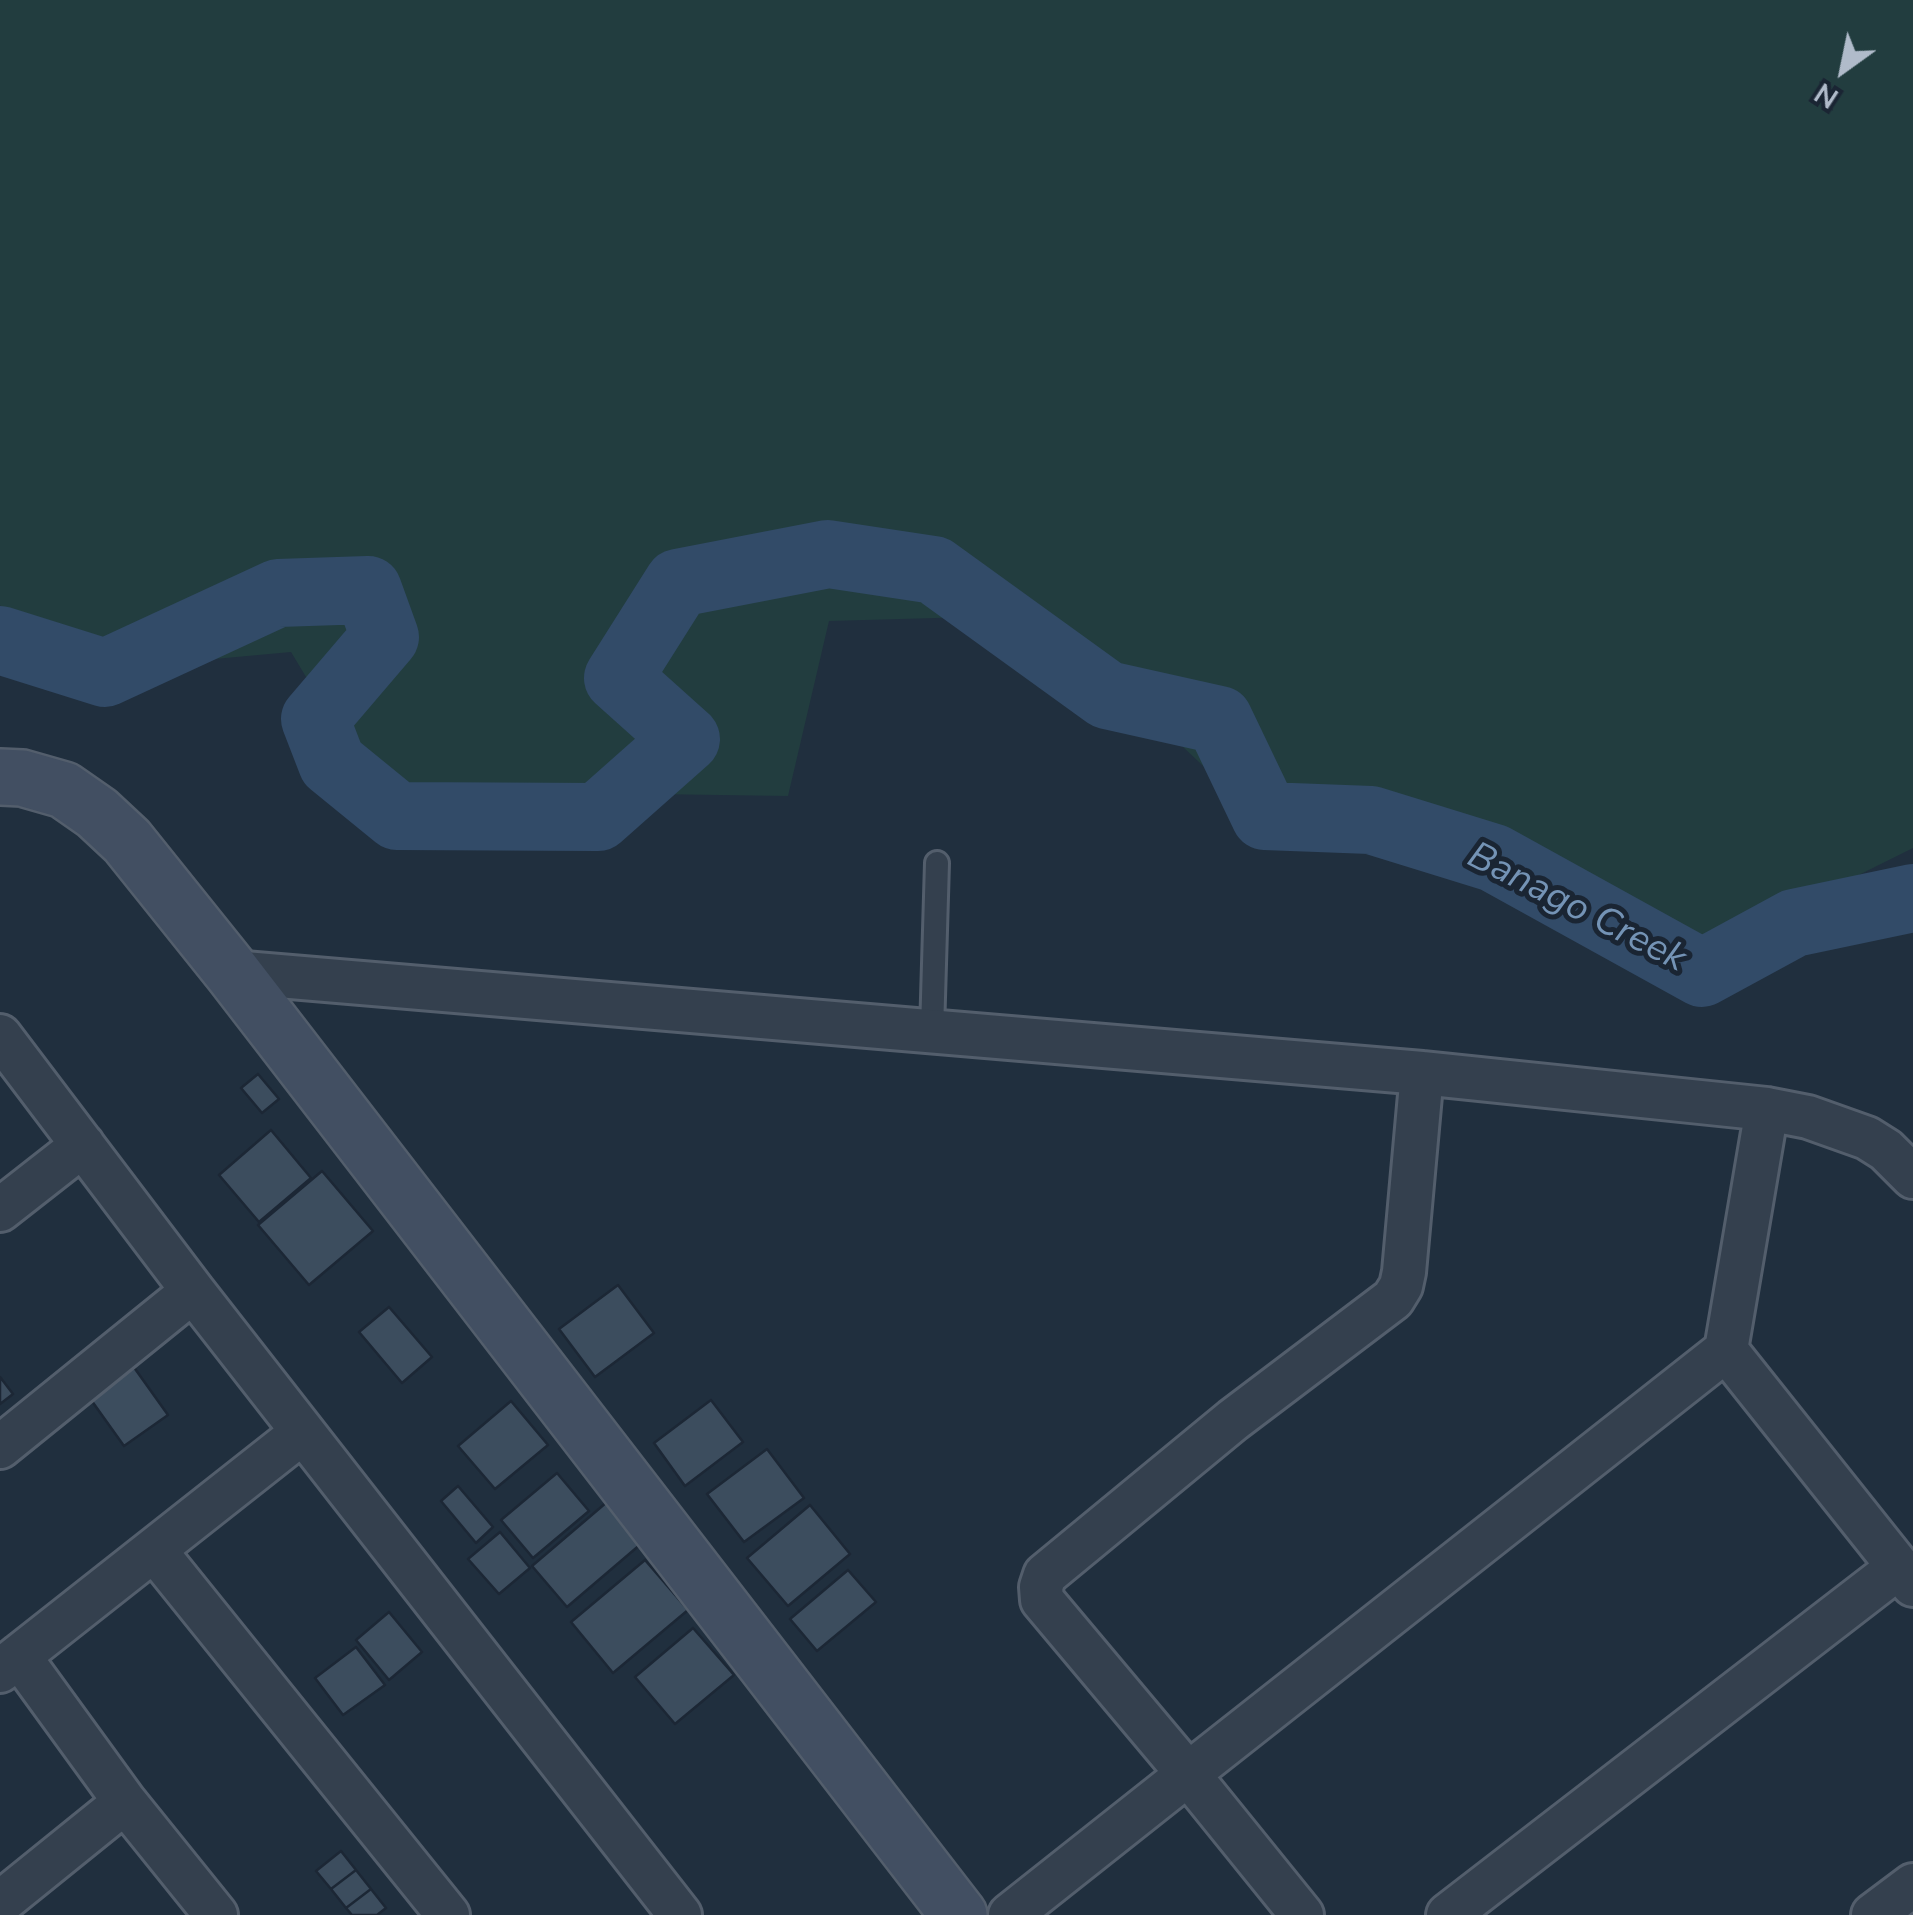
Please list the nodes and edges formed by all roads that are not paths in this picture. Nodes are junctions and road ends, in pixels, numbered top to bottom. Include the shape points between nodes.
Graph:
1 (0, 777) edge
2 (937, 863) dead end
3 (232, 972) junction
4 (932, 1031) junction
5 (0, 1036) edge
6 (1422, 1073) junction
7 (1768, 1109) junction
8 (83, 1145) junction
9 (1913, 1177) edge
10 (0, 1210) edge
11 (193, 1291) junction
12 (1726, 1350) junction
13 (303, 1432) junction
14 (0, 1446) edge
15 (155, 1551) junction
16 (1906, 1576) edge
17 (9, 1664) edge
18 (1188, 1774) junction
19 (125, 1802) junction
20 (1913, 1884) edge
21 (0, 1903) edge
22 (216, 1915) edge
23 (448, 1915) edge
24 (680, 1915) edge
25 (959, 1915) edge
26 (1010, 1915) edge
27 (1302, 1915) edge
28 (1448, 1915) edge
29 (1873, 1915) edge

1 - 3 street via 64,790 97,813 128,841
2 - 4 lane
3 - 4 street
3 - 25 street
4 - 6 street
5 - 8 street
6 - 7 street
6 - 18 street via 1404,1272 1393,1299 1045,1575 1042,1600
7 - 9 street via 1868,1138
7 - 12 street
8 - 10 street
8 - 11 street
11 - 13 street
11 - 14 street
12 - 16 street
12 - 18 street
13 - 15 street
13 - 24 street
15 - 17 street
15 - 23 street
16 - 28 street
17 - 19 street
18 - 26 street
18 - 27 street
19 - 21 street
19 - 22 street
20 - 29 street

